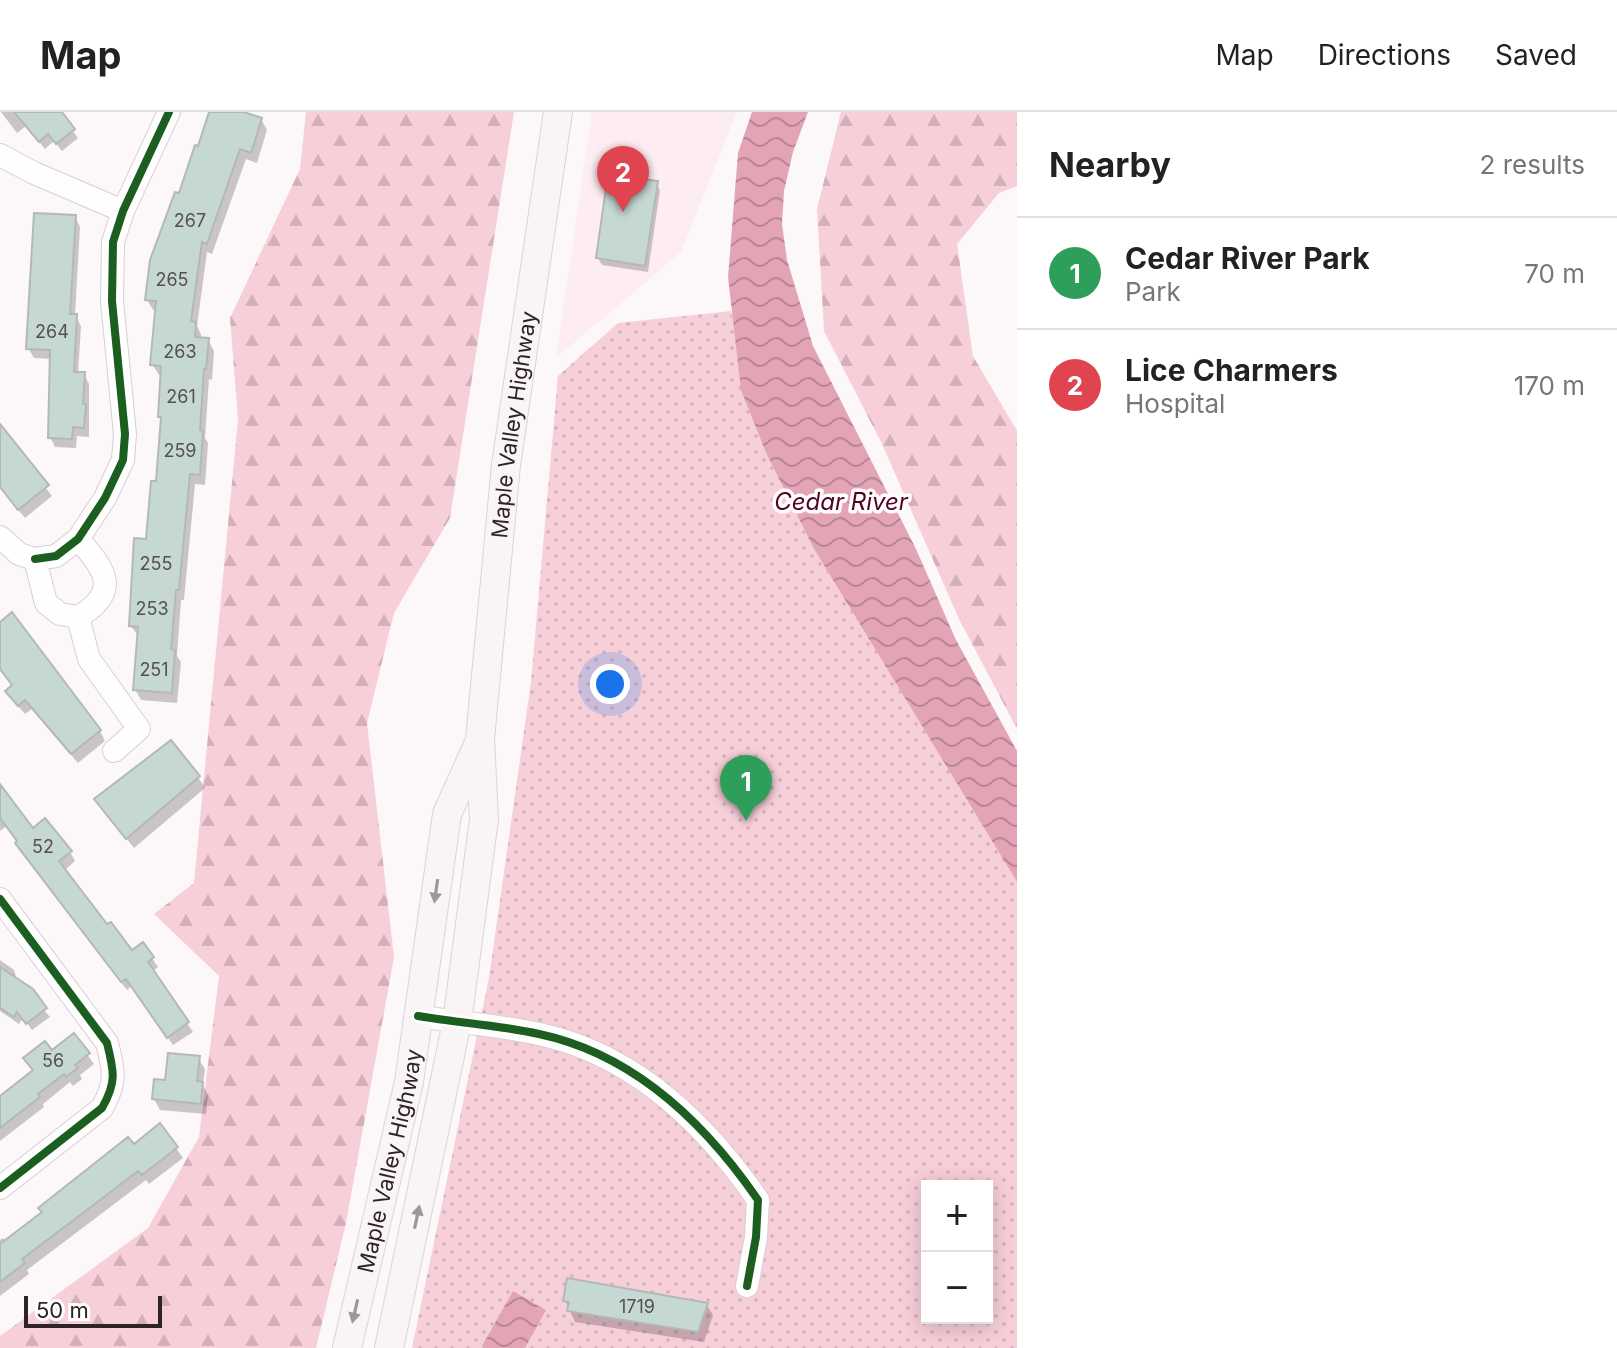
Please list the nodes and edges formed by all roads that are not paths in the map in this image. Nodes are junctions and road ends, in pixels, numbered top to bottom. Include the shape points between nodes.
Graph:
1 (169, 112) edge
2 (558, 112) edge
3 (0, 155) edge
4 (123, 211) junction
5 (0, 537) edge
6 (78, 539) junction
7 (35, 559) junction
8 (78, 617) junction
9 (480, 739) junction
10 (114, 751) dead end
11 (3, 909) edge
12 (418, 1016) junction
13 (457, 1022) junction
14 (0, 1188) edge
15 (747, 1286) dead end
16 (347, 1348) edge
17 (389, 1348) edge

1 - 4 street
2 - 9 main road, Maple Valley Highway via 506,465
3 - 4 street
4 - 6 street via 111,269 123,460
5 - 7 street via 19,554
6 - 7 street via 56,556
6 - 8 street via 104,574 104,591 95,606
7 - 8 street via 46,603 60,614
8 - 10 street via 89,659 139,729
9 -> 12 main road, Maple Valley Highway via 447,814
9 - 13 main road, Maple Valley Highway via 484,819
11 - 14 street via 107,1043 115,1071 102,1108
12 - 13 street
12 -> 16 main road, Maple Valley Highway via 409,1082
13 - 15 street via 542,1034 577,1046 652,1084 681,1109 758,1200
17 -> 13 main road, Maple Valley Highway

